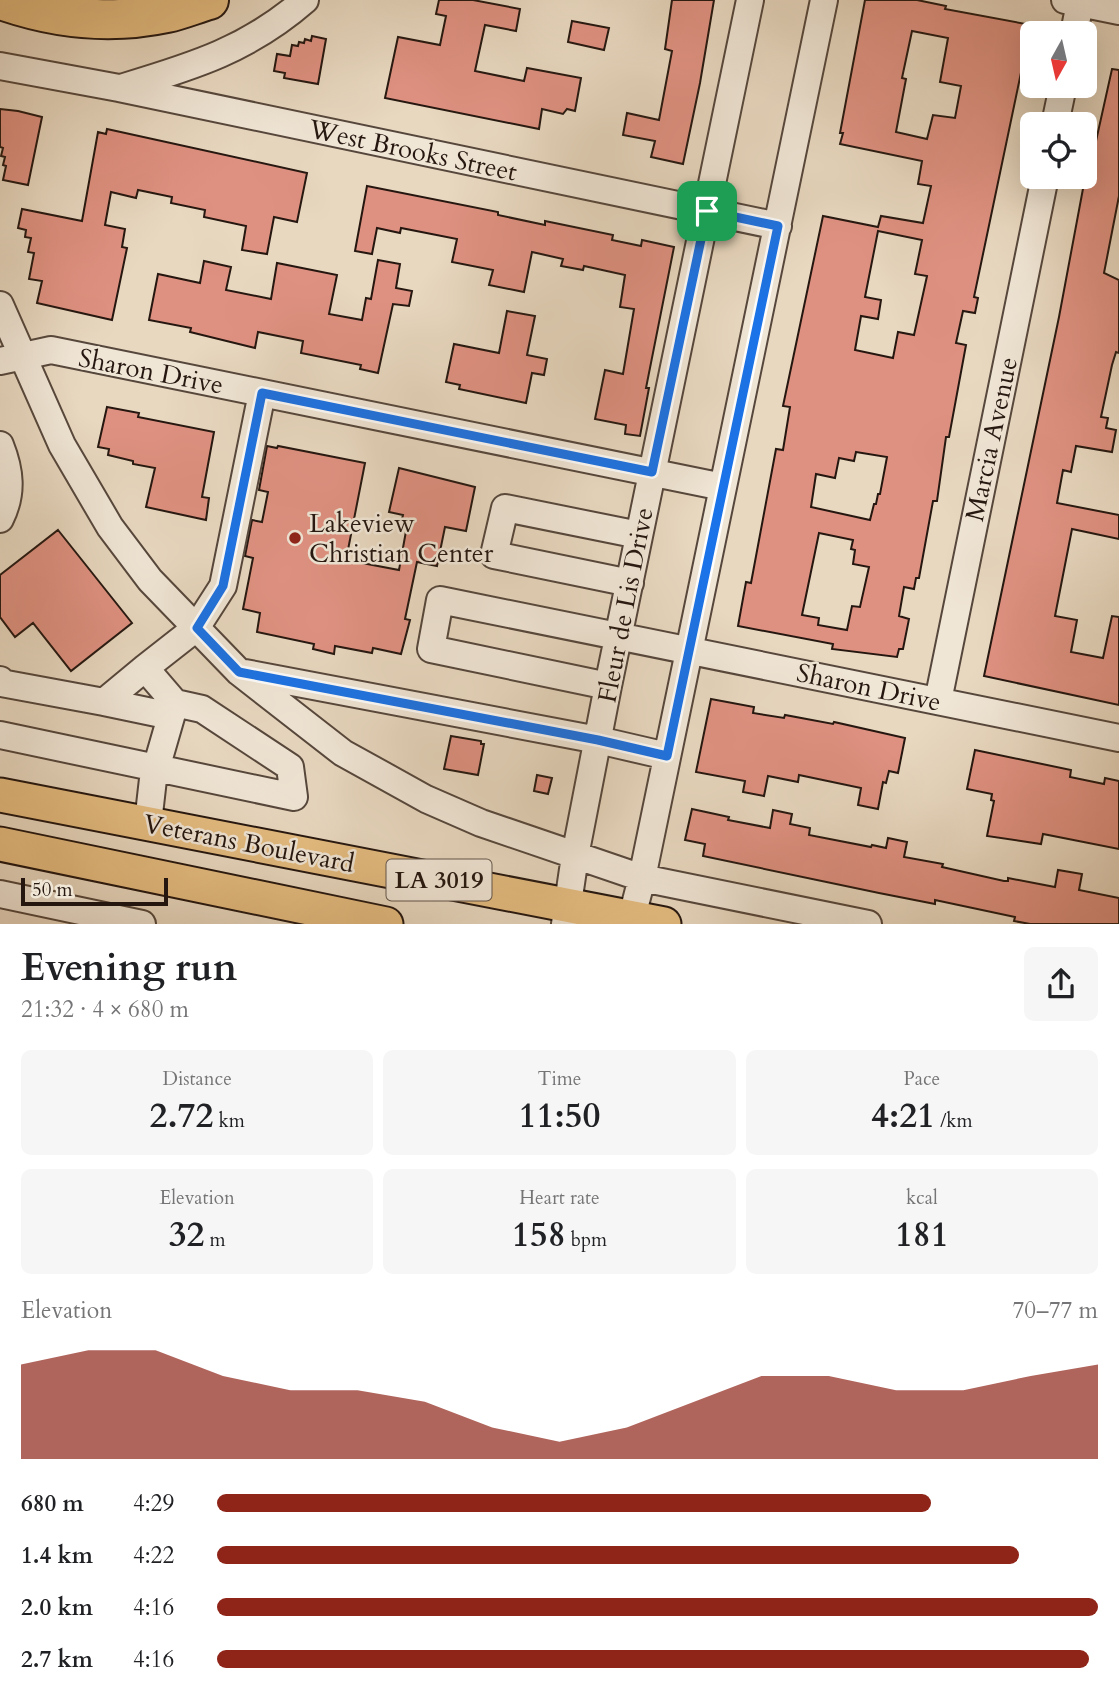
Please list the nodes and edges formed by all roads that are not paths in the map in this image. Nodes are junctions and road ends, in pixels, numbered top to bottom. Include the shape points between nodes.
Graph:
1 (1, 0) edge
2 (209, 0) edge
3 (305, 0) edge
4 (750, 0) edge
5 (824, 0) edge
6 (1072, 1) edge
7 (1119, 11) edge
8 (1073, 21) edge
9 (0, 66) edge
10 (119, 88) junction
11 (1043, 189) edge
12 (707, 211) junction
13 (778, 226) junction
14 (0, 305) edge
15 (11, 358) edge
16 (262, 393) junction
17 (0, 445) edge
18 (652, 472) junction
19 (723, 487) junction
20 (0, 519) edge
21 (639, 534) junction
22 (629, 583) junction
23 (197, 628) junction
24 (619, 635) junction
25 (689, 650) junction
26 (145, 668) junction
27 (239, 672) junction
28 (0, 684) edge
29 (608, 686) junction
30 (938, 701) junction
31 (104, 702) junction
32 (173, 709) junction
33 (0, 735) edge
34 (1119, 738) edge
35 (598, 740) junction
36 (667, 756) junction
37 (155, 769) junction
38 (0, 795) edge
39 (148, 823) junction
40 (0, 845) edge
41 (575, 856) junction
42 (137, 873) junction
43 (642, 878) junction
44 (0, 894) edge
45 (566, 915) edge
46 (630, 921) edge
47 (142, 924) edge
48 (386, 924) edge
49 (664, 924) edge
50 (868, 924) edge

1 - 2 highway via 66,18 115,19 167,13
3 - 10 street via 241,46 193,67
4 - 12 street, Fleur de Lis Drive
5 - 13 street
6 - 7 street
6 - 8 street
9 - 10 street, West Brooks Street
10 - 12 street, West Brooks Street
11 - 30 street, Marcia Avenue
12 - 13 street, West Brooks Street
12 - 18 street, Fleur de Lis Drive
13 - 19 street
14 - 15 street
15 - 16 street, Sharon Drive via 51,350
15 - 23 street via 110,527 150,580
16 - 18 street, Sharon Drive
16 - 23 street via 223,586
17 - 20 street via 9,469 8,499
18 - 19 street, Sharon Drive
18 - 21 street, Fleur de Lis Drive
19 - 25 street
21 - 22 street, Fleur de Lis Drive
21 - 22 street via 505,508 494,555
22 - 24 street, Fleur de Lis Drive
23 - 26 street
23 - 27 street
24 - 25 street, Sharon Drive
24 - 29 street, Fleur de Lis Drive
24 - 29 street, Sharon Drive via 440,600 431,649
25 - 30 street, Sharon Drive
25 - 36 street
26 - 31 street
26 - 32 street
27 - 35 street
27 - 41 street via 343,753 414,793 481,823
28 - 31 street
29 - 35 street, Fleur de Lis Drive
30 - 34 street, Sharon Drive
31 - 32 street
32 - 37 street
32 - 37 street via 202,709 290,767 294,797
33 - 37 street
35 - 36 street
35 - 41 street, Fleur de Lis Drive
36 - 43 street
37 - 39 street
38 - 39 main road, Veterans Boulevard / LA 3019
39 - 42 main road
39 - 45 main road, Veterans Boulevard / LA 3019
40 - 42 main road, Veterans Boulevard / LA 3019
41 - 43 street
41 - 45 street, Fleur de Lis Drive
42 - 48 main road, Veterans Boulevard / LA 3019
43 - 46 street
43 - 50 street
44 - 47 street
45 - 46 main road, Veterans Boulevard / LA 3019
46 - 49 main road, Veterans Boulevard / LA 3019

